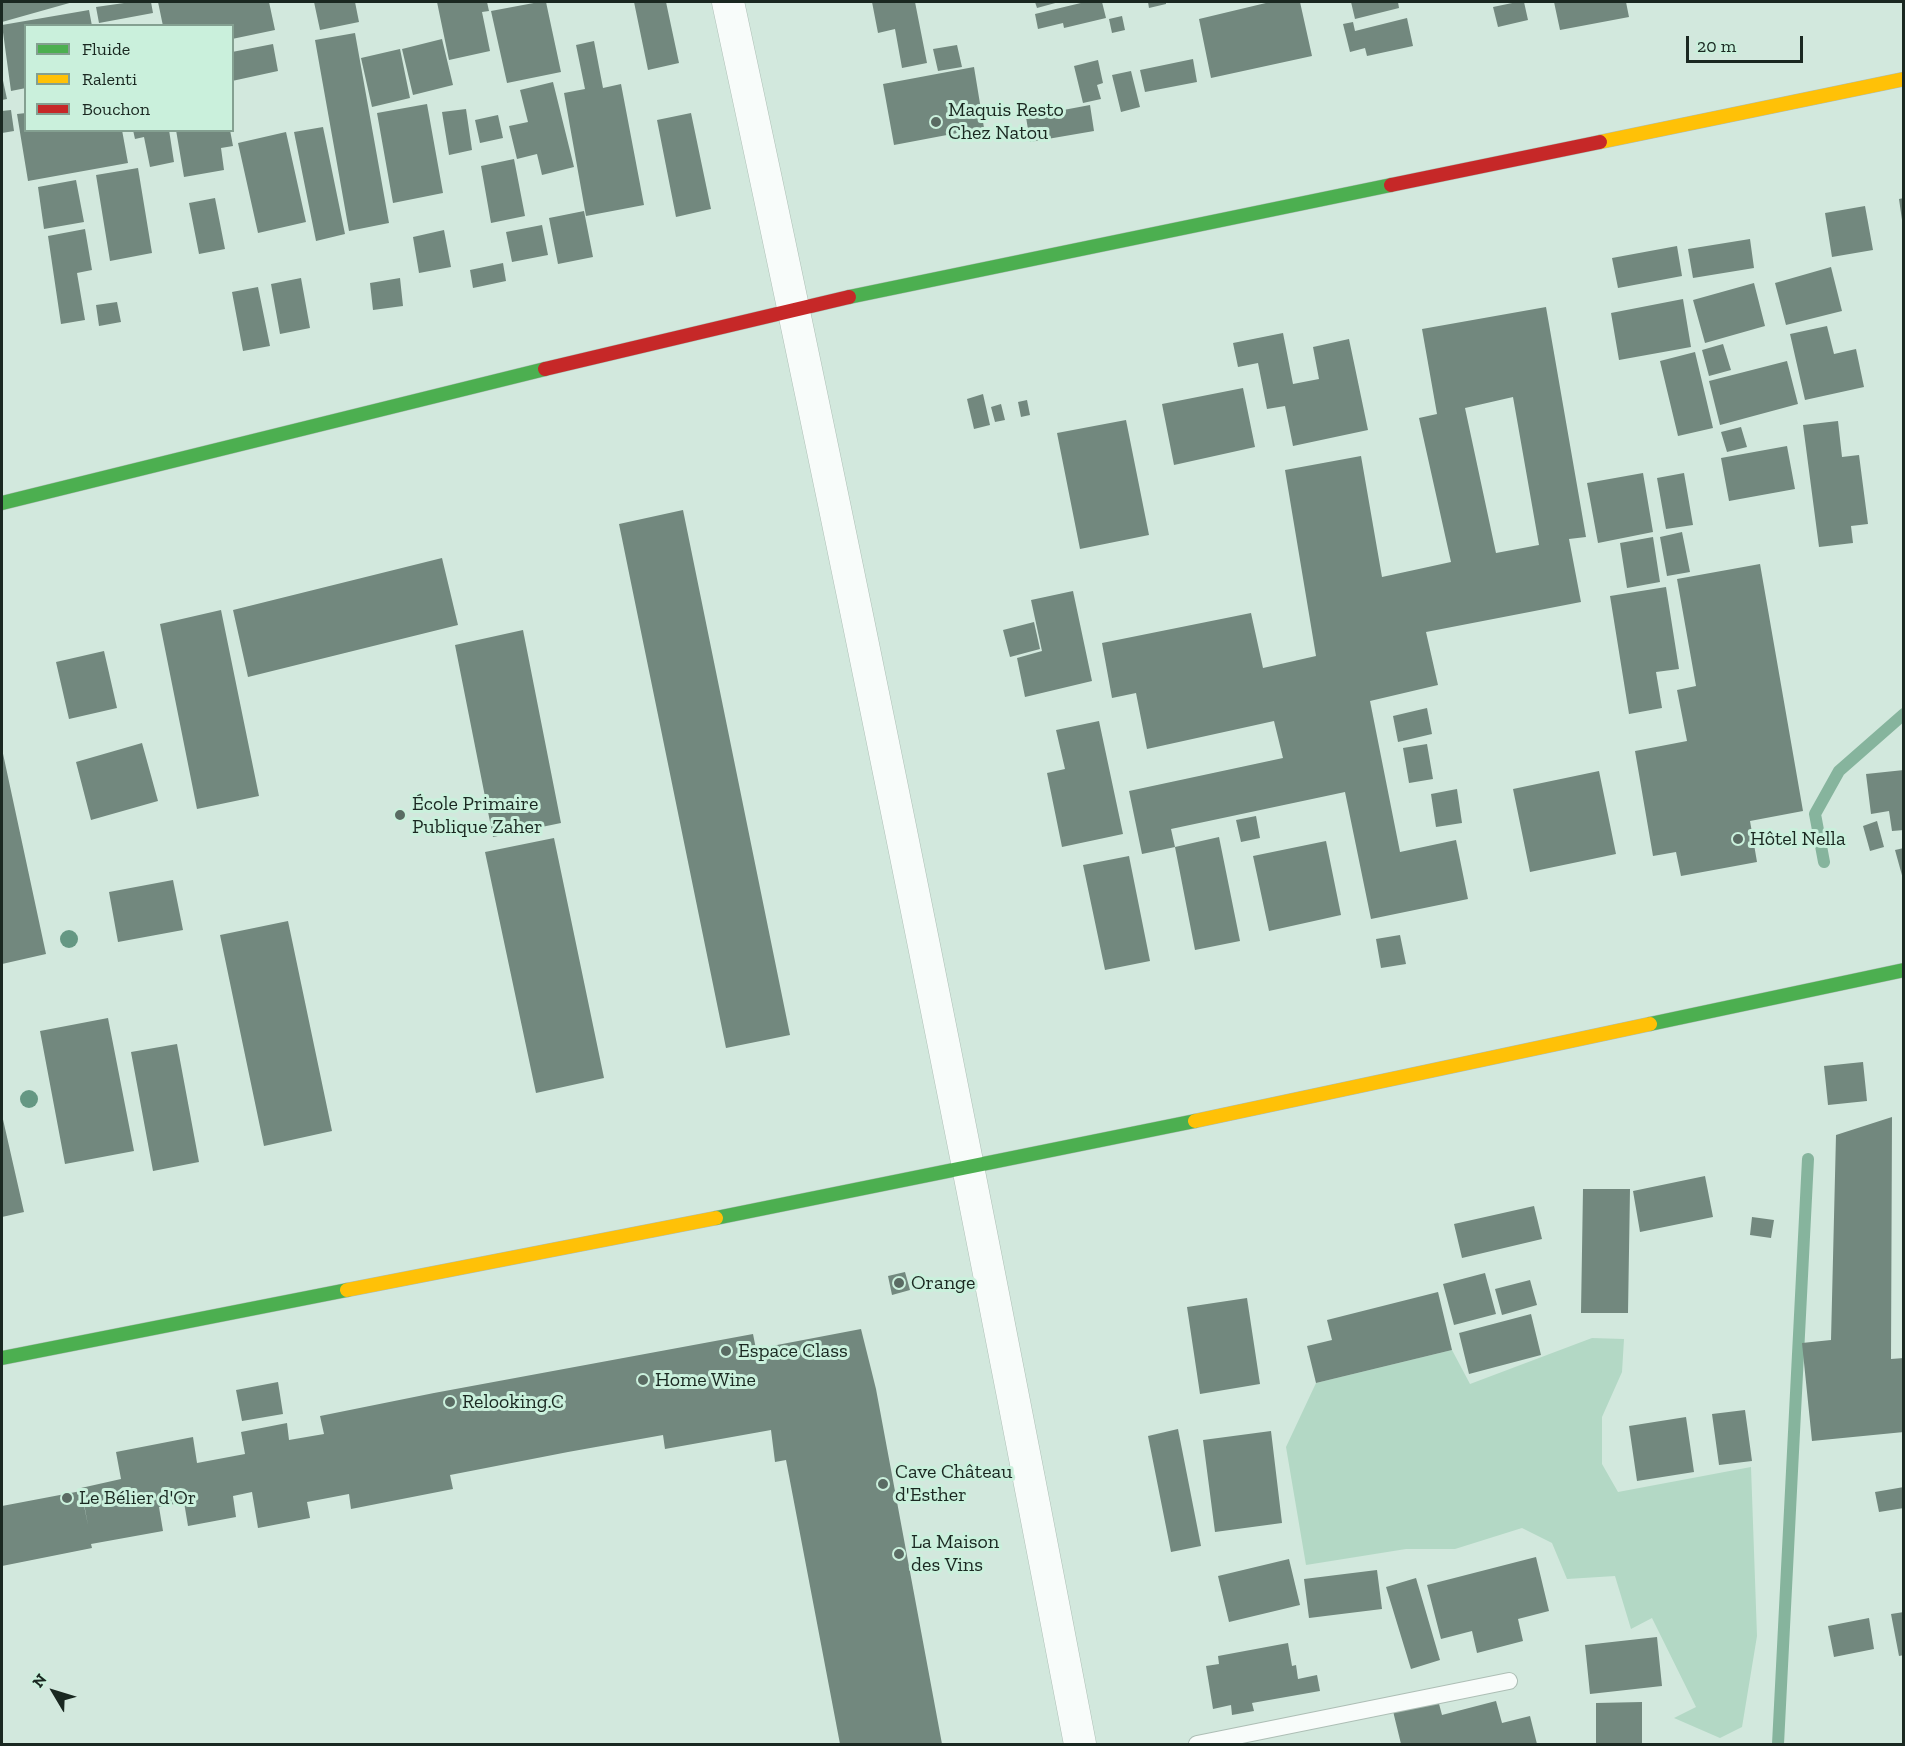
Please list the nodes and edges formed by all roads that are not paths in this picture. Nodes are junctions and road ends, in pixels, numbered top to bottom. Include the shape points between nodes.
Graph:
1 (728, 2) edge
2 (1904, 79) edge
3 (794, 308) junction
4 (2, 503) edge
5 (1904, 970) edge
6 (969, 1169) junction
7 (2, 1358) edge
8 (1509, 1681) dead end
9 (1080, 1744) edge
10 (1197, 1744) edge

1 - 3 street
2 - 3 street
3 - 4 street
3 - 6 street
5 - 6 street
6 - 7 street
6 - 9 street
8 - 10 lane

